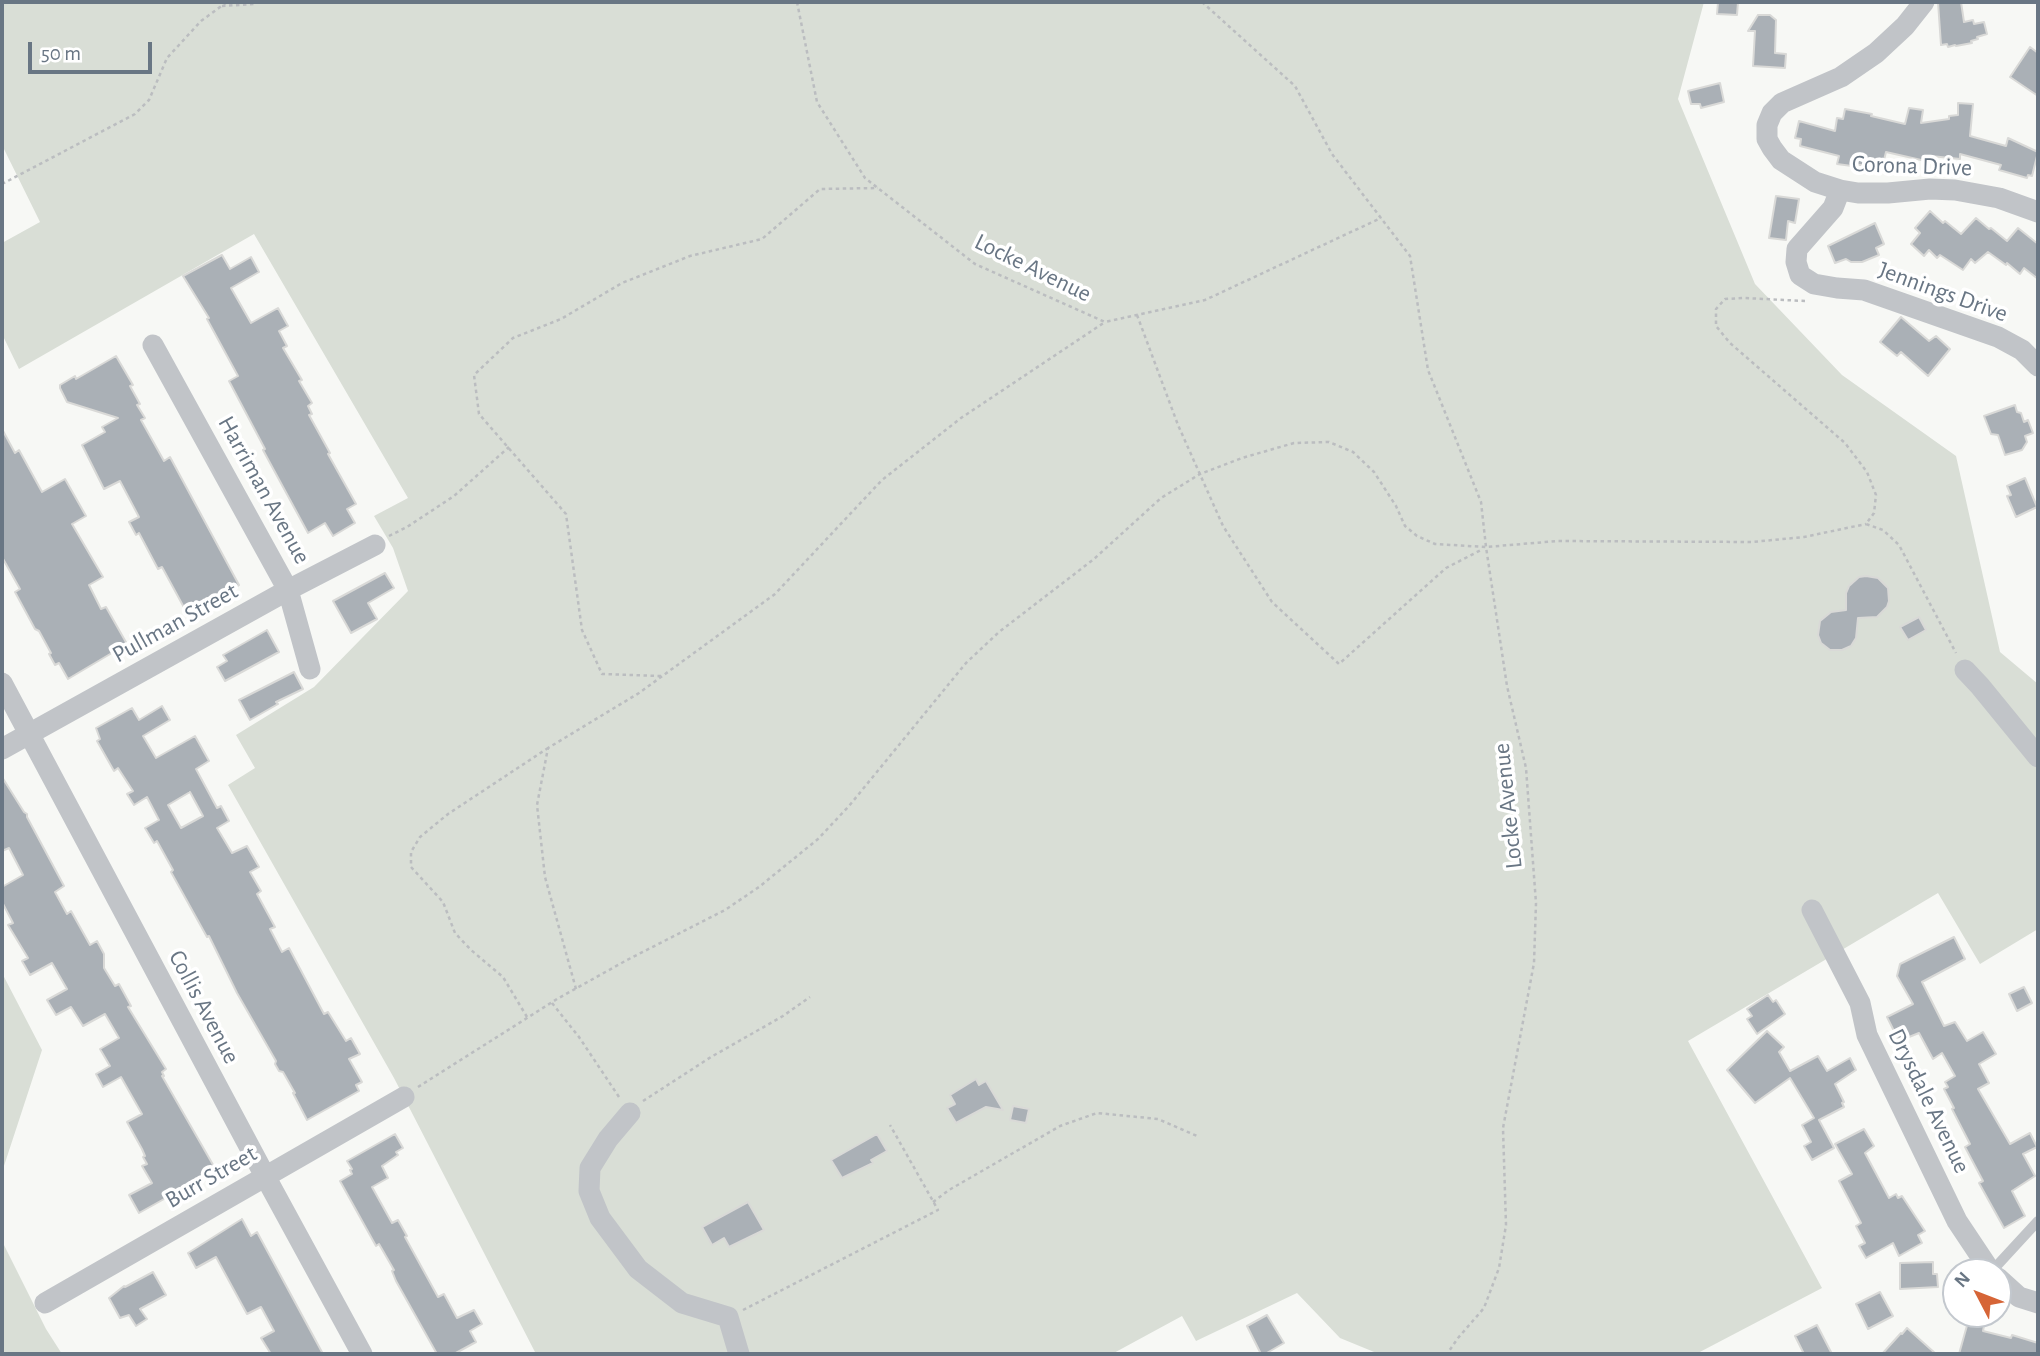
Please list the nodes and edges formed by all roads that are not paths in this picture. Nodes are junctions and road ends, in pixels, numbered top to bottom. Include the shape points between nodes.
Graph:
1 (1924, 2) edge
2 (1840, 190) junction
3 (2038, 212) edge
4 (153, 345) dead end
5 (2038, 366) edge
6 (375, 545) road end
7 (288, 590) junction
8 (310, 669) dead end
9 (1965, 670) road end
10 (2, 683) edge
11 (29, 734) junction
12 (2, 749) edge
13 (2038, 757) edge
14 (1812, 910) dead end
15 (404, 1097) road end
16 (631, 1113) road end
17 (265, 1176) junction
18 (2038, 1221) edge
19 (1982, 1258) edge
20 (2004, 1258) edge
21 (2012, 1291) edge
22 (45, 1303) dead end
23 (2038, 1303) edge
24 (362, 1354) edge
25 (739, 1354) edge

1 - 2 street, Corona Drive via 1875,53 1841,77 1782,103 1772,113 1767,139 1781,160 1815,182
2 - 3 street, Corona Drive via 1955,190 1999,198
2 - 5 street, Jennings Drive via 1833,208 1797,249 1800,275 1814,284 1864,290 1998,337 2022,350
4 - 7 street, Harriman Avenue
6 - 7 street, Pullman Street
7 - 8 street, Harriman Avenue
7 - 11 street, Pullman Street
9 - 13 street
10 - 11 street, Collis Avenue
11 - 12 street, Pullman Street
11 - 17 street, Collis Avenue
14 - 19 street, Drysdale Avenue via 1860,1003 1867,1035 1957,1221
15 - 17 street, Burr Street
16 - 25 street via 590,1168 589,1191 600,1218 638,1269 682,1303 728,1317
17 - 22 street, Burr Street
17 - 24 street, Collis Avenue
18 - 20 lane
21 - 23 street

